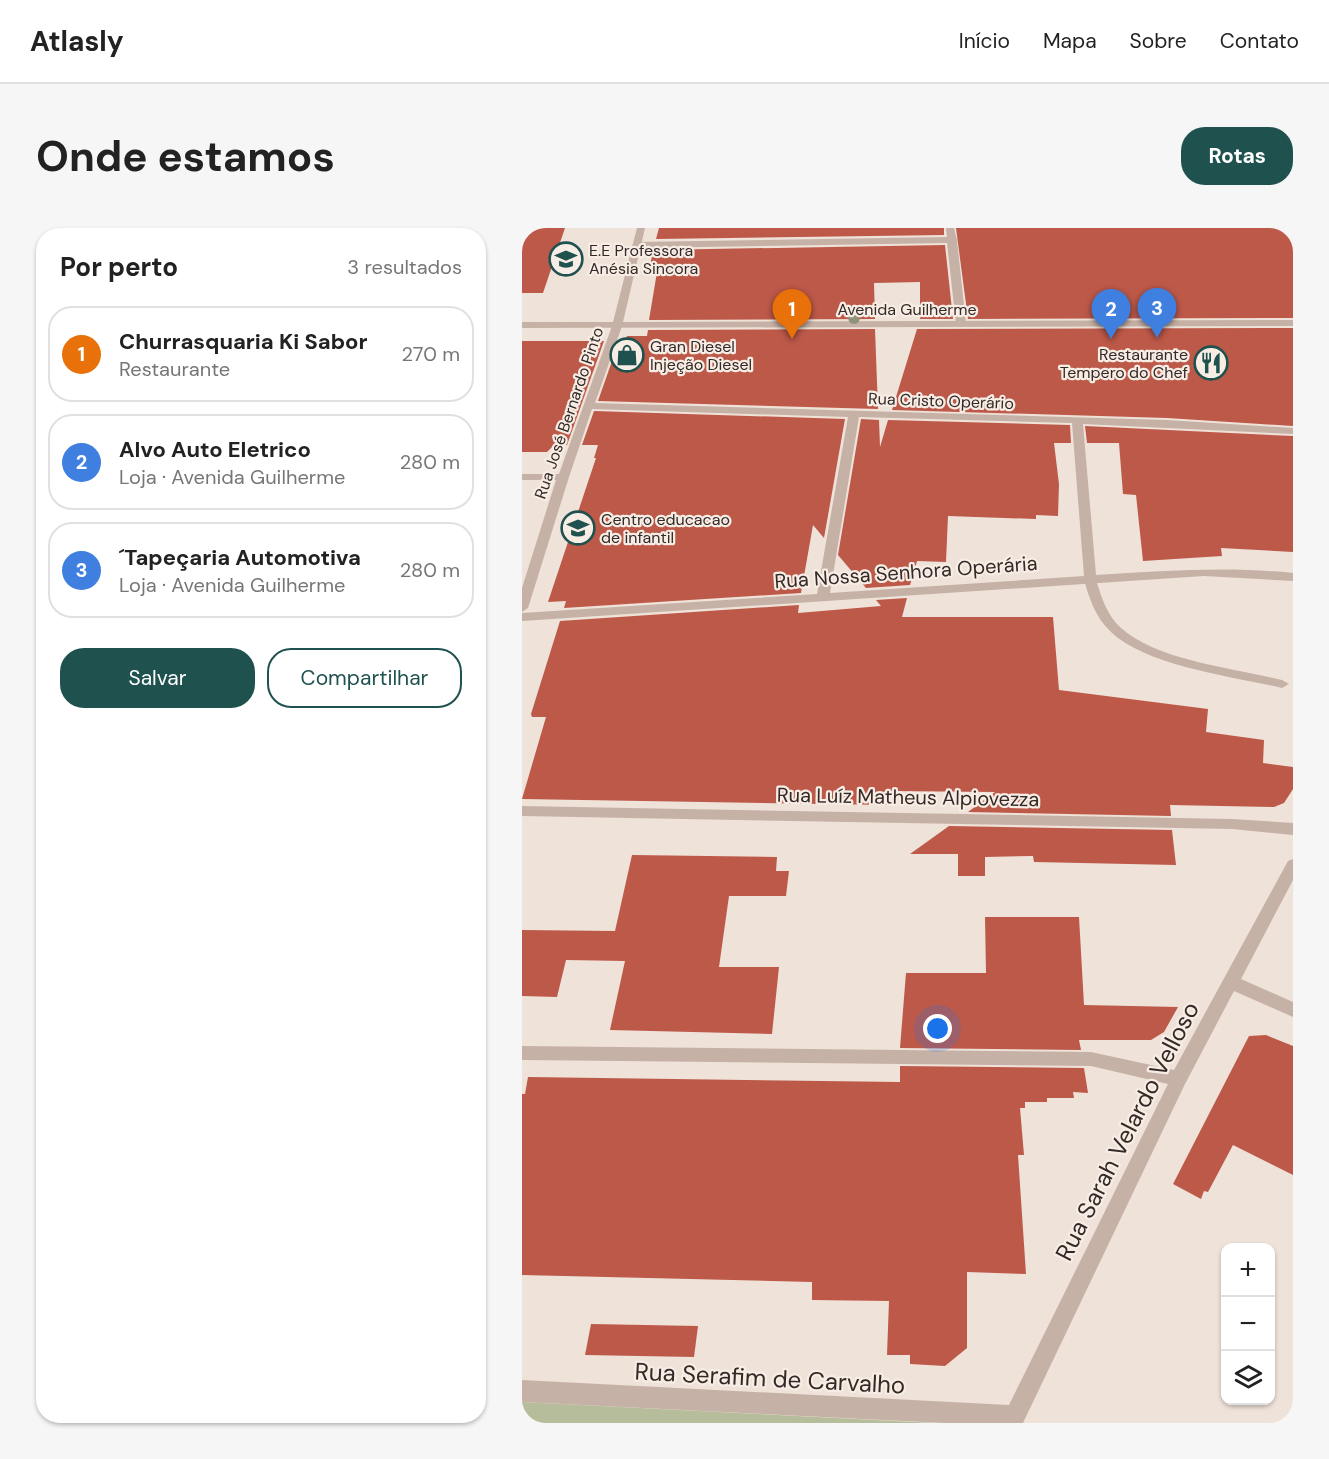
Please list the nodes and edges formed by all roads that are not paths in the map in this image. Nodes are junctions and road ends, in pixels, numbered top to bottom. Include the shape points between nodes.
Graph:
1 (640, 228) edge
2 (951, 228) edge
3 (953, 240) junction
4 (636, 245) junction
5 (1293, 323) edge
6 (961, 324) junction
7 (522, 325) edge
8 (617, 326) junction
9 (588, 406) junction
10 (854, 413) junction
11 (1077, 420) junction
12 (1293, 431) edge
13 (522, 477) edge
14 (563, 477) junction
15 (1293, 577) edge
16 (1090, 579) junction
17 (823, 598) junction
18 (522, 608) edge
19 (522, 617) edge
20 (1282, 684) dead end
21 (522, 811) edge
22 (1293, 829) edge
23 (1293, 865) edge
24 (1231, 982) junction
25 (1293, 1010) edge
26 (522, 1053) edge
27 (1179, 1079) junction
28 (522, 1391) edge
29 (1013, 1419) edge

1 - 4 street, Rua José Bernardo Pinto
2 - 3 street
3 - 4 street
3 - 6 street
4 - 8 street, Rua José Bernardo Pinto
5 - 6 street, Avenida Guilherme
6 - 8 street, Avenida Guilherme
7 - 8 street, Avenida Guilherme
8 - 9 street, Rua José Bernardo Pinto
9 - 10 street, Rua Cristo Operário
9 - 14 street, Rua José Bernardo Pinto
10 - 11 street, Rua Cristo Operário
10 - 17 street
11 - 12 street, Rua Cristo Operário
11 - 16 street
13 - 14 street
14 - 18 street, Rua José Bernardo Pinto
15 - 16 street, Rua Nossa Senhora Operária via 1204,572
16 - 17 street, Rua Nossa Senhora Operária
16 - 20 street via 1103,615 1118,632 1139,645
17 - 19 street, Rua Nossa Senhora Operária
21 - 22 street, Rua Luíz Matheus Alpiovezza via 1220,824
23 - 24 street, Rua Sarah Velardo Velloso
24 - 25 street
24 - 27 street, Rua Sarah Velardo Velloso
26 - 27 street via 1091,1059
27 - 29 street, Rua Sarah Velardo Velloso
28 - 29 street, Rua Serafim de Carvalho

